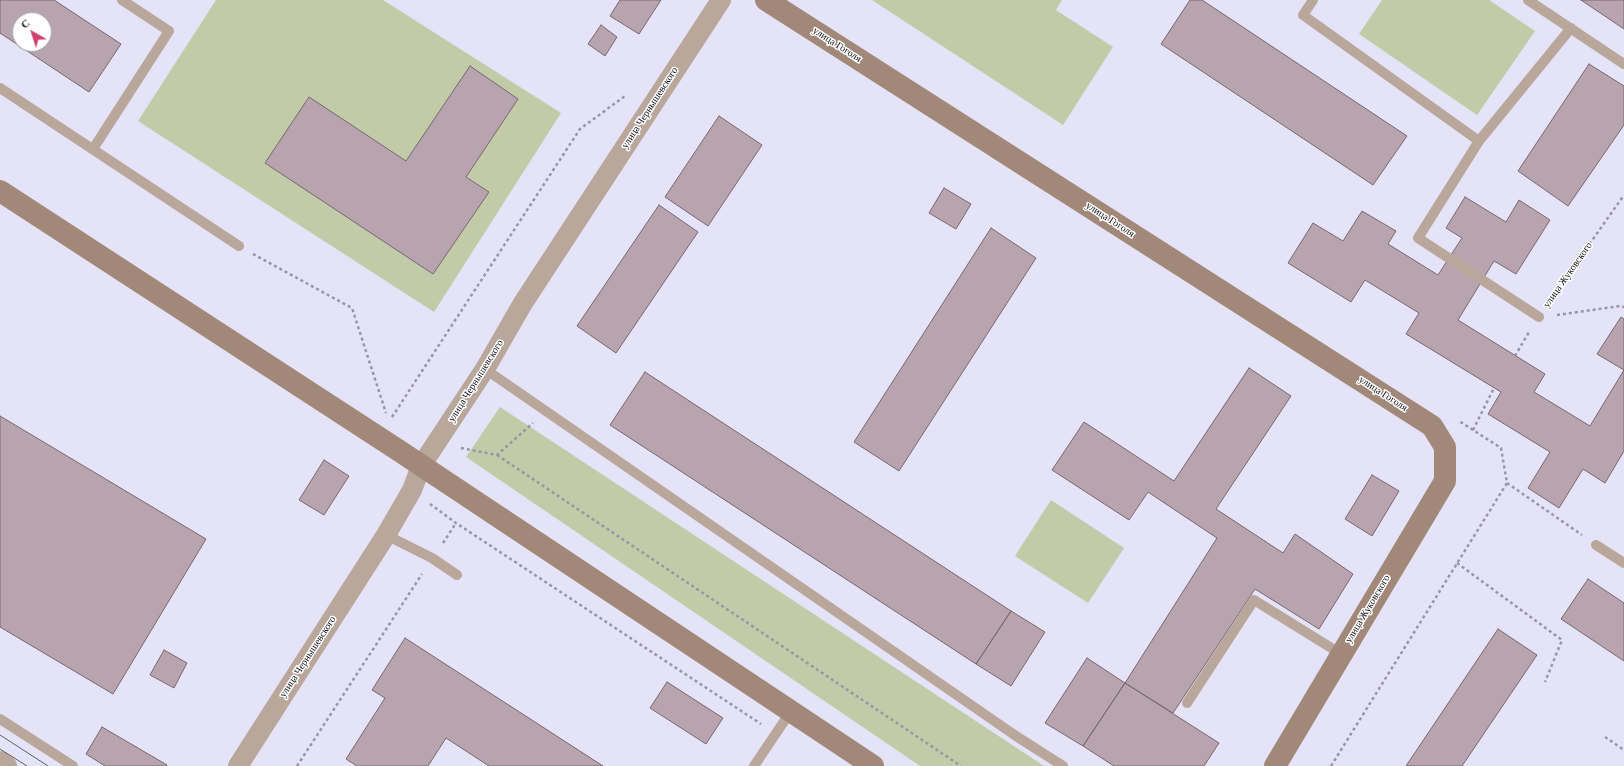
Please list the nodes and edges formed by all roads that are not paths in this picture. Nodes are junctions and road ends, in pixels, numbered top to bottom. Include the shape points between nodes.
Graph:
1 (122, 0) edge
2 (721, 0) edge
3 (766, 0) edge
4 (1313, 0) edge
5 (1528, 0) edge
6 (1571, 28) junction
7 (1624, 64) edge
8 (0, 88) edge
9 (1479, 141) junction
10 (93, 149) junction
11 (0, 191) edge
12 (239, 246) road end
13 (1538, 317) road end
14 (485, 369) junction
15 (1446, 447) joint
16 (421, 466) junction
17 (386, 535) junction
18 (1596, 545) road end
19 (1624, 563) edge
20 (457, 575) dead end
21 (1341, 654) junction
22 (1187, 703) dead end
23 (791, 711) junction
24 (0, 719) edge
25 (0, 761) edge
26 (7, 766) edge
27 (73, 766) edge
28 (238, 766) edge
29 (754, 766) edge
30 (873, 766) edge
31 (1063, 766) edge
32 (1275, 766) edge

1 - 10 lane via 169,31
2 - 14 street, улица Чернышевского via 523,303
3 - 15 main road, улица Гоголя via 1432,426
4 - 9 lane via 1303,16
5 - 6 lane
6 - 7 lane
6 - 9 lane
8 - 10 lane
9 - 13 lane via 1418,238
10 - 12 lane
11 - 16 main road
14 - 16 street, улица Чернышевского
14 - 31 lane
15 - 21 main road, улица Жуковского via 1445,481
16 - 17 street, улица Чернышевского via 412,490
16 - 23 main road
17 - 20 lane via 432,558
17 - 28 street, улица Чернышевского
18 - 19 lane
21 - 22 lane via 1254,600
21 - 32 main road, улица Жуковского
23 - 29 lane
23 - 30 main road
24 - 27 lane
25 - 26 street

